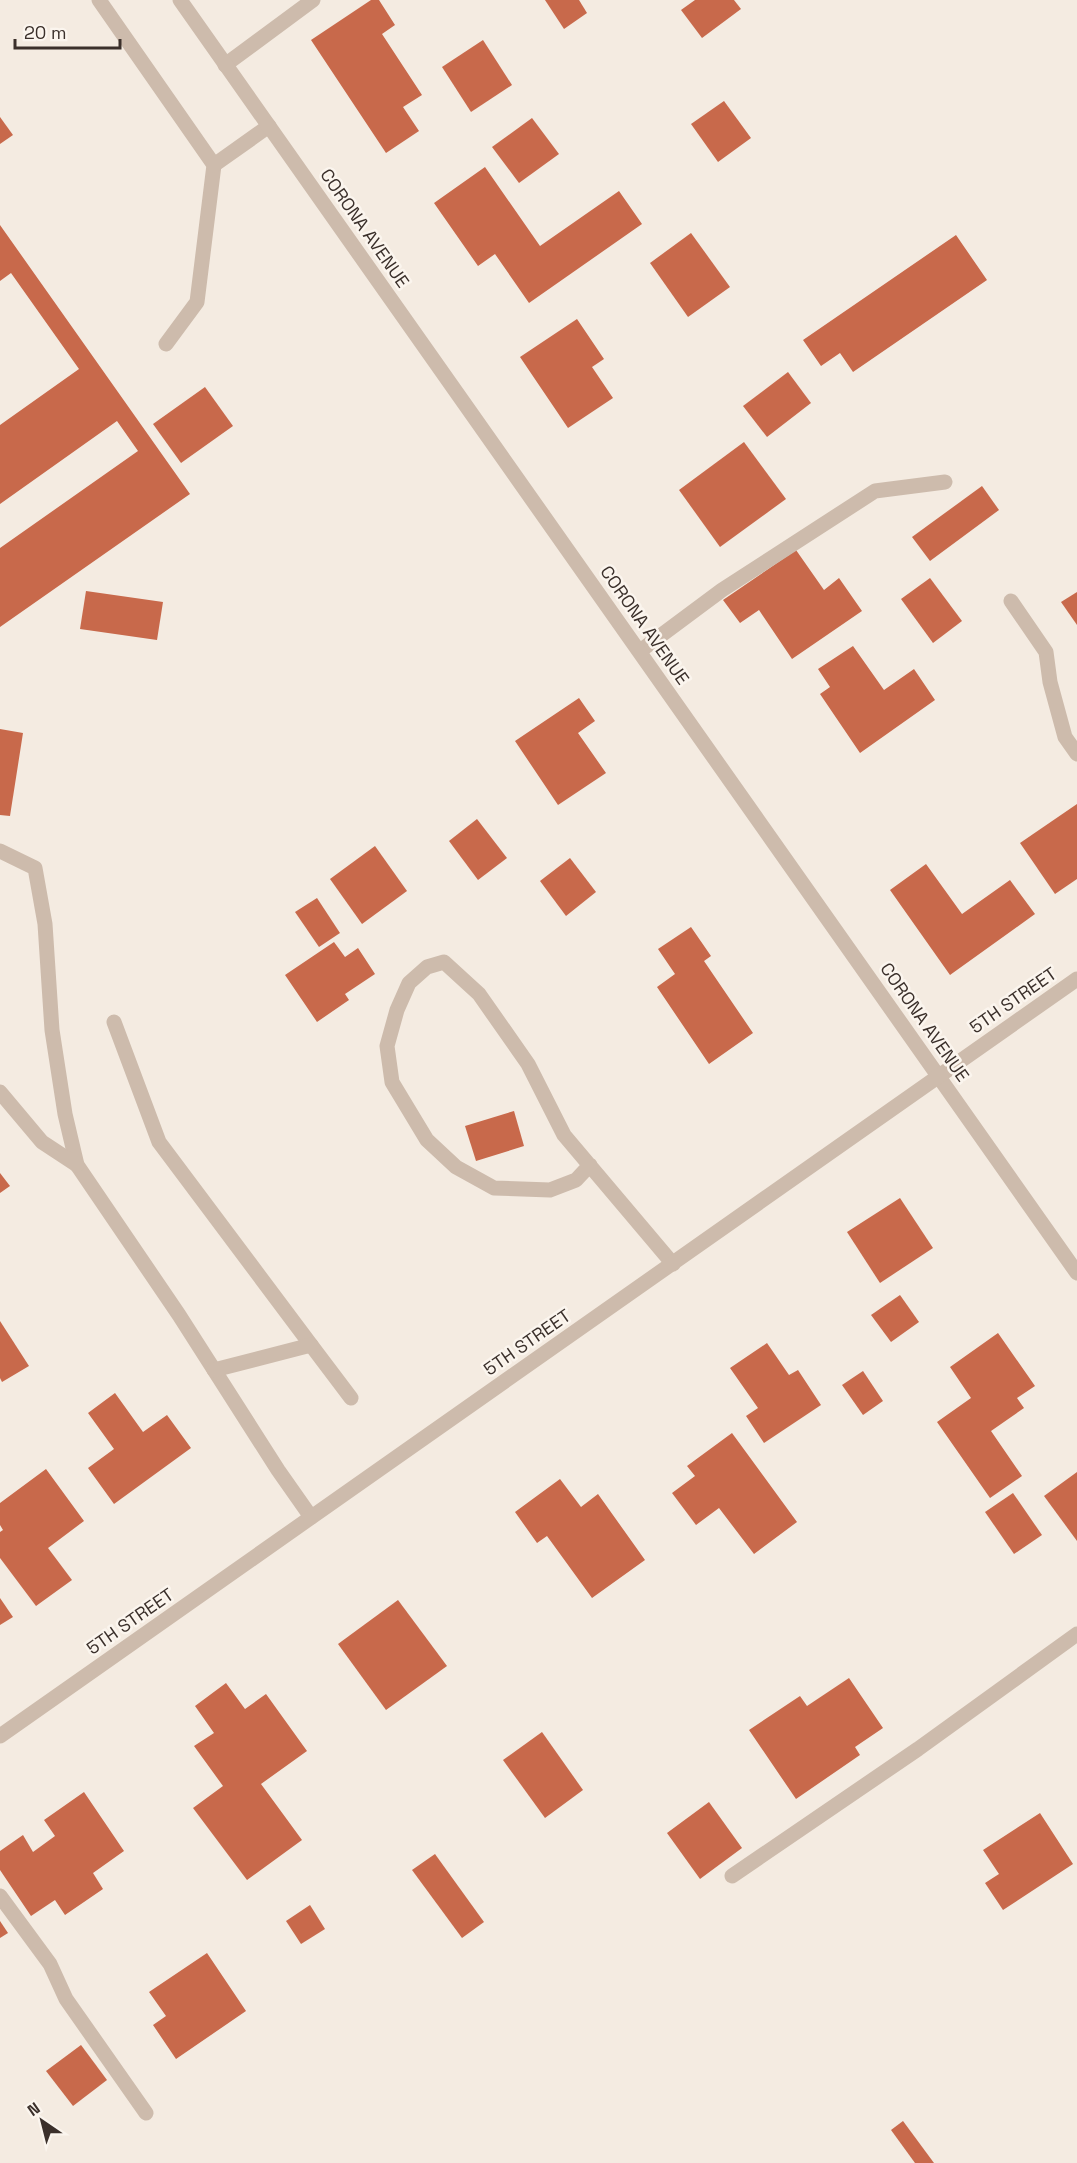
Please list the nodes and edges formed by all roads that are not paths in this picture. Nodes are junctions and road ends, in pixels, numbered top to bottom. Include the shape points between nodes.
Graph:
1 (99, 0) edge
2 (180, 0) edge
3 (313, 0) edge
4 (225, 65) junction
5 (269, 126) junction
6 (214, 165) junction
7 (166, 344) dead end
8 (945, 482) dead end
9 (1011, 601) dead end
10 (640, 651) junction
11 (1077, 754) edge
12 (0, 851) edge
13 (1077, 979) edge
14 (114, 1022) dead end
15 (940, 1076) junction
16 (0, 1092) edge
17 (77, 1165) junction
18 (590, 1165) junction
19 (673, 1263) junction
20 (1077, 1273) edge
21 (311, 1345) junction
22 (214, 1370) junction
23 (351, 1398) dead end
24 (311, 1517) junction
25 (1077, 1635) edge
26 (0, 1736) edge
27 (732, 1876) dead end
28 (0, 1896) edge
29 (146, 2113) dead end

1 - 6 street
2 - 4 street, CORONA AVENUE
3 - 4 street
4 - 5 street, CORONA AVENUE
5 - 6 street
5 - 10 street, CORONA AVENUE
6 - 7 street via 197,302
8 - 10 street via 875,491 722,590
9 - 11 street via 1047,652 1050,682 1065,737
10 - 15 street, CORONA AVENUE
12 - 17 street via 35,867 45,924 52,1030
13 - 15 street, 5TH STREET
14 - 21 street via 159,1142
15 - 19 street, 5TH STREET
15 - 20 street, CORONA AVENUE
16 - 17 street via 42,1142
17 - 22 street
18 - 18 street via 564,1136 528,1064 479,994 444,962 427,967 410,982 387,1046 392,1082 427,1140 456,1167 494,1188 550,1190 576,1180
18 - 19 street
19 - 24 street, 5TH STREET
21 - 22 street
21 - 23 street
22 - 24 street
24 - 26 street, 5TH STREET
25 - 27 street
28 - 29 street via 50,1964 66,1999

